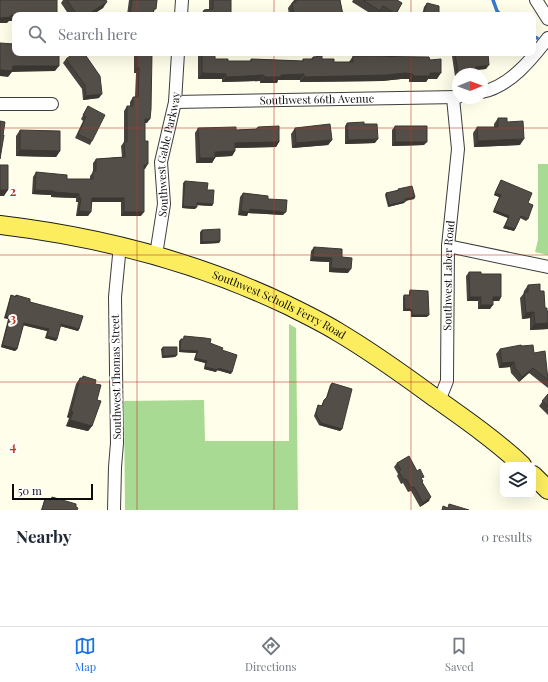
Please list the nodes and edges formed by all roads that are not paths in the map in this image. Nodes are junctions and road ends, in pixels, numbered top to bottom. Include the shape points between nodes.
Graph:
1 (182, 0) edge
2 (536, 0) edge
3 (181, 12) edge
4 (548, 19) edge
5 (548, 38) edge
6 (536, 54) edge
7 (178, 56) edge
8 (534, 56) edge
9 (488, 89) edge
10 (452, 98) edge
11 (175, 102) junction
12 (0, 104) edge
13 (52, 104) dead end
14 (456, 104) edge
15 (0, 225) edge
16 (120, 245) junction
17 (448, 246) junction
18 (156, 255) junction
19 (548, 267) edge
20 (439, 401) junction
21 (518, 462) edge
22 (536, 478) edge
23 (548, 490) edge
24 (114, 510) edge

1 - 3 street
2 - 4 street
5 - 6 street
7 - 11 street, Southwest Gable Parkway
8 - 9 street via 509,80
10 - 11 street, Southwest 66th Avenue
11 - 18 street, Southwest Gable Parkway via 161,162 164,204
12 - 13 street
14 - 17 street, Southwest Laber Road via 458,149
15 - 16 main road, Southwest Scholls Ferry Road via 55,232
16 - 18 main road, Southwest Scholls Ferry Road
16 - 24 street, Southwest Thomas Street via 115,297 117,443
17 - 19 street
17 - 20 street, Southwest Laber Road via 447,381
18 - 20 main road, Southwest Scholls Ferry Road via 240,284 315,319 382,360
20 - 21 main road, Southwest Scholls Ferry Road
22 - 23 main road

